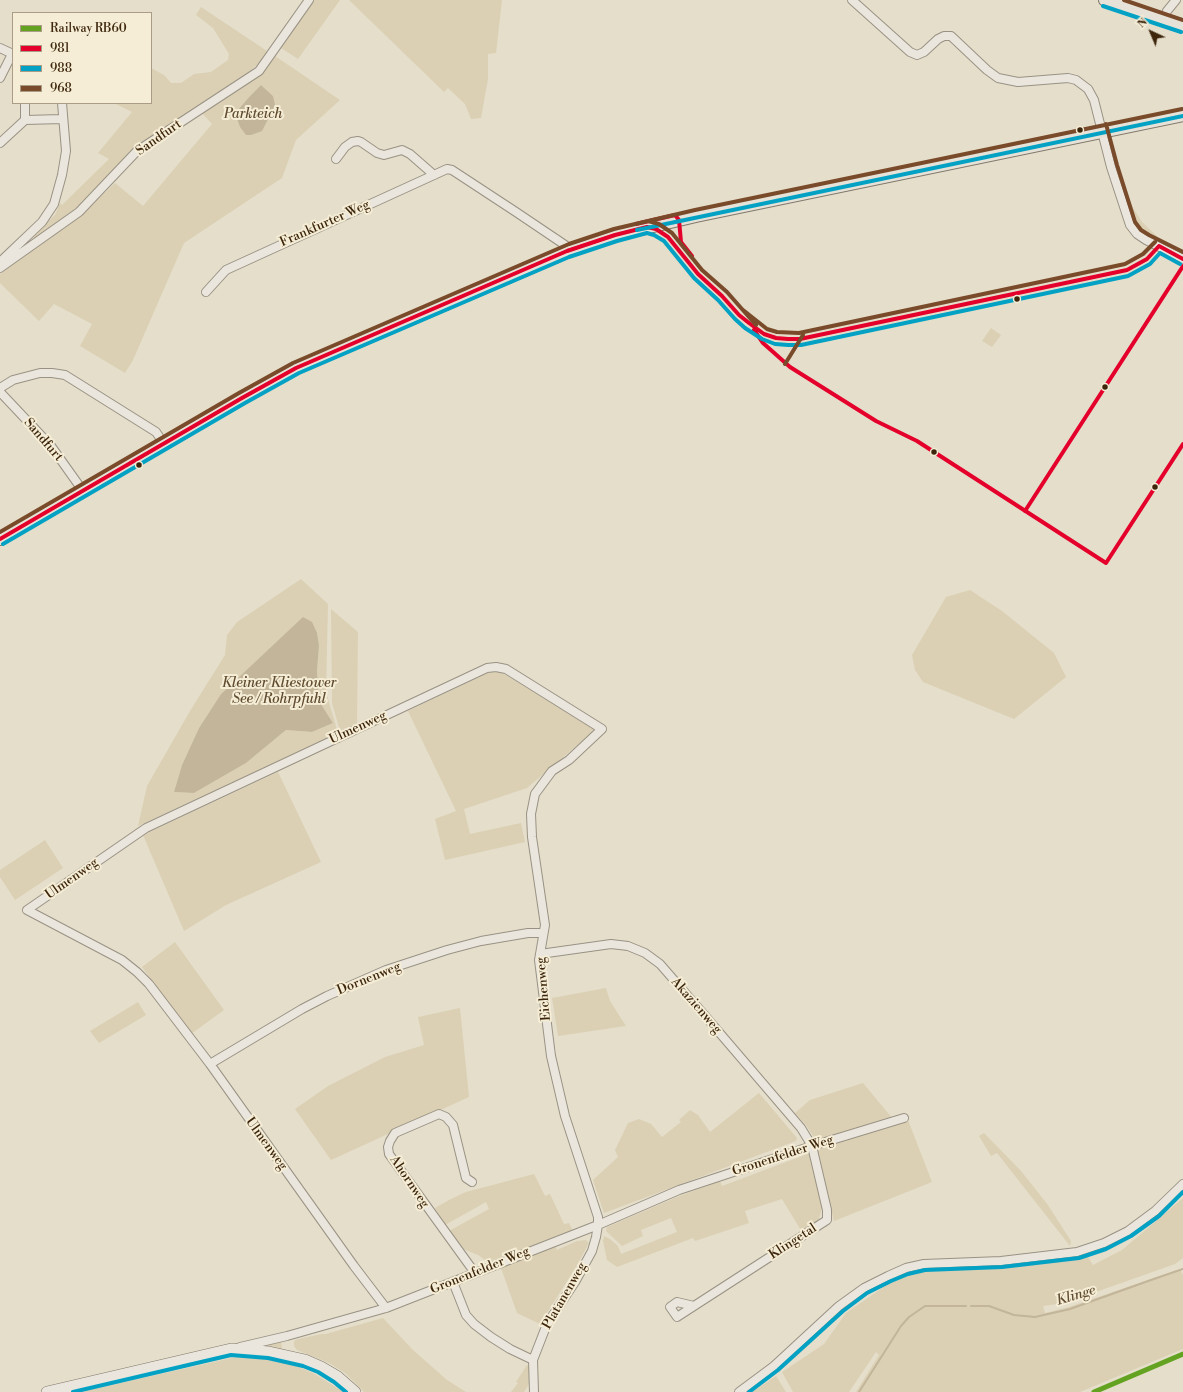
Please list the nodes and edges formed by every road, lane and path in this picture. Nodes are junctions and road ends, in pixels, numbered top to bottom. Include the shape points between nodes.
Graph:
1 (309, 0) edge
2 (852, 0) edge
3 (1105, 0) edge
4 (1176, 0) edge
5 (1163, 20) junction
6 (1183, 26) edge
7 (0, 48) edge
8 (12, 54) edge
9 (12, 56) edge
10 (0, 78) edge
11 (24, 104) edge
12 (62, 104) edge
13 (1183, 110) edge
14 (1183, 115) edge
15 (62, 119) junction
16 (25, 120) junction
17 (1101, 130) junction
18 (0, 143) edge
19 (336, 159) dead end
20 (434, 175) junction
21 (568, 249) junction
22 (1183, 259) edge
23 (0, 262) edge
24 (0, 268) edge
25 (206, 292) dead end
26 (0, 388) edge
27 (0, 392) edge
28 (164, 444) junction
29 (83, 491) junction
30 (0, 539) edge
31 (602, 729) joint
32 (544, 933) junction
33 (540, 954) junction
34 (210, 1064) junction
35 (904, 1118) dead end
36 (812, 1146) junction
37 (472, 1182) dead end
38 (1183, 1184) edge
39 (598, 1225) junction
40 (475, 1273) junction
41 (453, 1282) junction
42 (694, 1306) dead end
43 (386, 1308) junction
44 (231, 1349) junction
45 (533, 1360) junction
46 (47, 1392) edge
47 (355, 1392) edge
48 (534, 1392) edge
49 (740, 1392) edge

1 - 24 street, Sandfurt via 259,72 137,151 79,212
2 - 17 street via 910,52 917,55 938,39 951,36 998,78 1018,82 1055,78 1076,80 1088,89 1094,100
3 - 5 main road
4 - 5 street
5 - 6 main road
7 - 8 street
9 - 10 street
11 - 16 street
12 - 15 street
13 - 17 main road
14 - 17 main road
15 - 16 street
15 - 23 street via 66,151 54,204 42,222
16 - 18 street
17 - 21 main road via 696,216
17 - 22 street via 1130,225 1146,240
19 - 20 street via 345,146 358,141 384,155 402,150
20 - 21 street, Frankfurter Weg via 446,169 452,170
20 - 25 street, Frankfurter Weg via 226,270
21 - 28 main road via 296,368
26 - 28 street via 12,380 28,375 52,373 65,376 156,432
27 - 29 street, Sandfurt via 51,446
28 - 29 main road
29 - 30 main road
31 - 32 street, Eichenweg via 569,760 552,771 535,794 531,814 532,837
31 - 34 street, Ulmenweg via 506,668 487,668 146,828 27,910 122,960 149,984
32 - 33 street, Eichenweg
32 - 34 street, Dornenweg via 528,933 481,941 386,970 302,1009
33 - 36 street, Akazienweg via 611,944 628,946 645,953 660,964 700,1010 801,1128
33 - 39 street, Eichenweg via 553,1064 565,1116 598,1217
34 - 43 street, Ulmenweg
35 - 36 street, Gronenfelder Weg
36 - 39 street, Gronenfelder Weg via 679,1190
36 - 42 street, Klingetal via 828,1210 827,1220
37 - 40 street, Ahornweg via 466,1178 453,1125 446,1117 439,1114 395,1133 390,1141 389,1154
38 - 49 street via 1128,1232 1077,1252 1001,1260 924,1264 888,1276 864,1288 839,1306 774,1366
39 - 40 street, Gronenfelder Weg
39 - 45 street, Platanenweg via 592,1252 548,1324
40 - 41 street, Gronenfelder Weg
41 - 43 street, Gronenfelder Weg
41 - 45 street via 466,1315 474,1324 497,1341
43 - 44 street, Gronenfelder Weg
44 - 46 main road, Gronenfelder Weg
44 - 47 main road via 269,1352 305,1360 338,1377
45 - 48 street, Platanenweg

